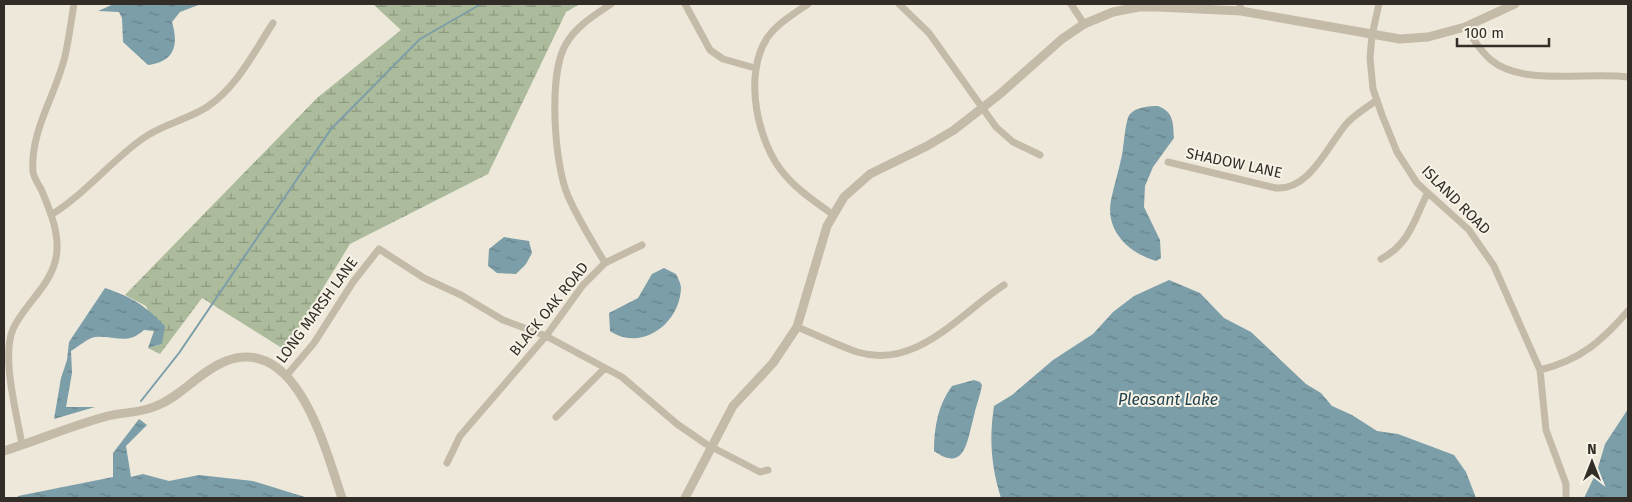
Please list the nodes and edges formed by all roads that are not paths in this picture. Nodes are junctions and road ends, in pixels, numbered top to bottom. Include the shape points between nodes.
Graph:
1 (74, 4) edge
2 (611, 4) edge
3 (685, 4) edge
4 (808, 4) edge
5 (899, 4) edge
6 (1071, 4) edge
7 (1379, 4) edge
8 (1515, 4) edge
9 (1240, 8) edge
10 (273, 23) dead end
11 (1084, 24) junction
12 (1465, 27) junction
13 (1372, 35) junction
14 (755, 68) junction
15 (1628, 77) edge
16 (1376, 100) junction
17 (982, 108) junction
18 (1040, 155) dead end
19 (1168, 162) dead end
20 (1427, 194) junction
21 (832, 214) junction
22 (51, 215) junction
23 (642, 245) dead end
24 (1382, 259) dead end
25 (605, 263) junction
26 (1004, 285) dead end
27 (1628, 311) edge
28 (797, 327) junction
29 (546, 336) junction
30 (604, 369) junction
31 (1540, 370) junction
32 (286, 376) junction
33 (556, 417) dead end
34 (22, 445) junction
35 (710, 446) junction
36 (4, 451) edge
37 (447, 463) dead end
38 (768, 470) dead end
39 (342, 498) edge
40 (684, 498) edge
41 (1566, 498) edge

1 - 22 street via 65,57 40,119 34,161 33,174
2 - 25 street, BLACK OAK ROAD via 580,26 569,39 557,63 555,83 558,157 563,182 574,209
3 - 14 street via 710,50 723,59
4 - 14 street via 774,30 762,47
5 - 17 street via 929,33
6 - 11 street
7 - 13 street, ISLAND ROAD
8 - 12 street
9 - 11 street via 1139,7 1113,12
9 - 13 street
10 - 22 street via 235,82 219,98 206,108 142,138 69,204
11 - 17 street
12 - 13 street via 1417,38
12 - 15 street via 1490,60 1514,71 1556,77
13 - 16 street, ISLAND ROAD via 1371,73
14 - 21 street via 755,98 770,151 794,185
16 - 19 street, SHADOW LANE via 1349,122 1305,177 1289,188 1276,188
16 - 20 street, ISLAND ROAD via 1397,152
17 - 18 street via 1004,135
17 - 21 street via 935,142 862,180
20 - 24 street via 1405,241
20 - 31 street, ISLAND ROAD via 1469,230 1487,253
21 - 28 street
22 - 34 street via 57,241 56,261 48,279 13,328 10,343 10,365
23 - 25 street
25 - 29 street, BLACK OAK ROAD via 574,295
26 - 28 street via 927,343 903,353 859,352
27 - 31 street via 1600,341 1580,356
28 - 35 street via 773,363 733,406
29 - 30 street
29 - 32 street, LONG MARSH LANE via 503,320 424,278 379,249 353,282 314,343
29 - 37 street, BLACK OAK ROAD via 460,436
30 - 33 street
30 - 35 street via 636,387 677,424
31 - 41 street, ISLAND ROAD via 1546,430 1566,484
32 - 34 street via 261,360 231,359 217,365 158,406 109,416
32 - 39 street, LONG MARSH LANE via 312,412
34 - 36 street
35 - 38 street via 760,472
35 - 40 street

